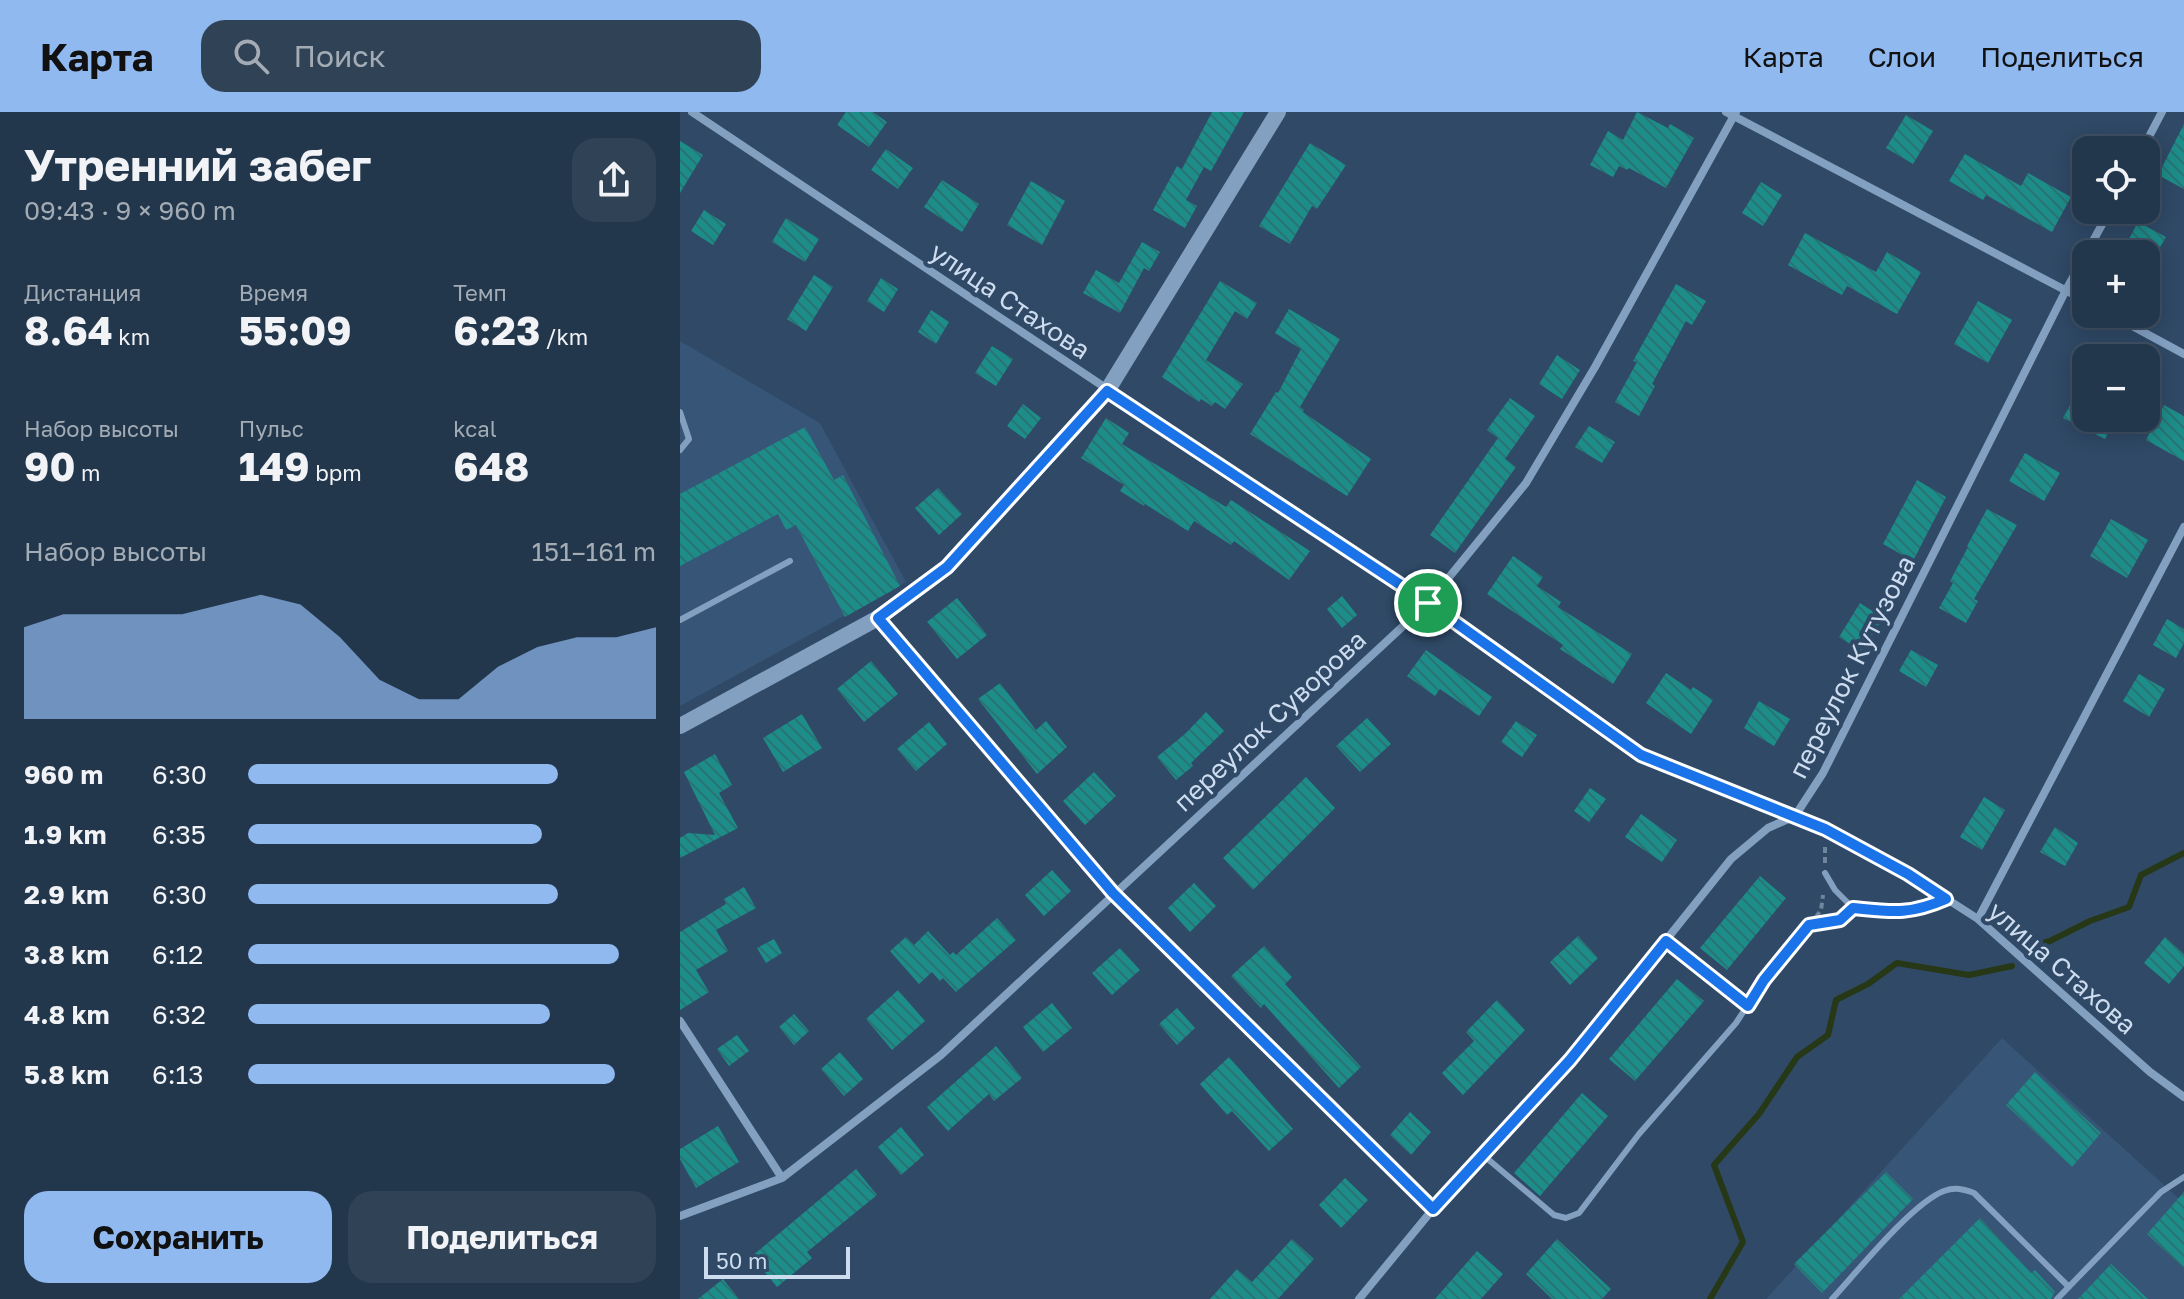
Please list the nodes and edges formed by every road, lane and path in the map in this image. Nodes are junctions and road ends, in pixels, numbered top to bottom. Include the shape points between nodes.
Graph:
1 (692, 112) edge
2 (1278, 112) edge
3 (2162, 112) edge
4 (1732, 113) edge
5 (2149, 136) edge
6 (2102, 224) edge
7 (2066, 290) junction
8 (2072, 293) edge
9 (2136, 328) edge
10 (2184, 354) edge
11 (1107, 391) junction
12 (680, 412) edge
13 (680, 450) edge
14 (2184, 527) edge
15 (790, 561) dead end
16 (1428, 603) junction
17 (878, 618) junction
18 (680, 620) edge
19 (680, 726) edge
20 (1795, 816) junction
21 (1825, 873) dead end
22 (1113, 893) junction
23 (1946, 899) junction
24 (1853, 908) junction
25 (1978, 919) junction
26 (1809, 925) joint
27 (1666, 941) junction
28 (1748, 1006) junction
29 (680, 1021) edge
30 (2184, 1097) edge
31 (1483, 1155) junction
32 (2184, 1177) edge
33 (782, 1178) junction
34 (1433, 1209) junction
35 (680, 1216) edge
36 (2069, 1287) junction
37 (1359, 1299) edge
38 (1832, 1299) edge
39 (2057, 1299) edge

1 - 11 street, улица Стахова
2 - 11 street
3 - 5 street
4 - 7 street
4 - 16 street, переулок Суворова via 1526,483
6 - 7 street, переулок Кутузова
7 - 8 street
7 - 20 street, переулок Кутузова via 1823,773
9 - 10 street
11 - 16 street, улица Стахова
11 - 17 street via 947,567
12 - 13 lane via 689,439
14 - 25 street
15 - 18 lane
16 - 20 street, улица Стахова via 1641,755
16 - 22 street, переулок Суворова
17 - 19 street
17 - 22 street
20 - 23 street, улица Стахова
20 - 27 street, переулок Кутузова via 1768,828 1731,859
21 - 24 lane
22 - 33 street, переулок Суворова via 941,1055
22 - 34 street
23 - 24 lane via 1919,910
23 - 25 street, улица Стахова
24 - 26 path via 1840,920
25 - 30 street, улица Стахова
26 - 28 lane
27 - 28 lane
27 - 31 street, переулок Кутузова via 1570,1060
28 - 31 lane via 1579,1213 1554,1215
29 - 33 street
31 - 34 street, переулок Кутузова
32 - 36 lane via 2161,1192
33 - 35 street, переулок Суворова
34 - 37 street, переулок Кутузова
36 - 38 lane via 1974,1193 1958,1188 1917,1209
36 - 39 lane

